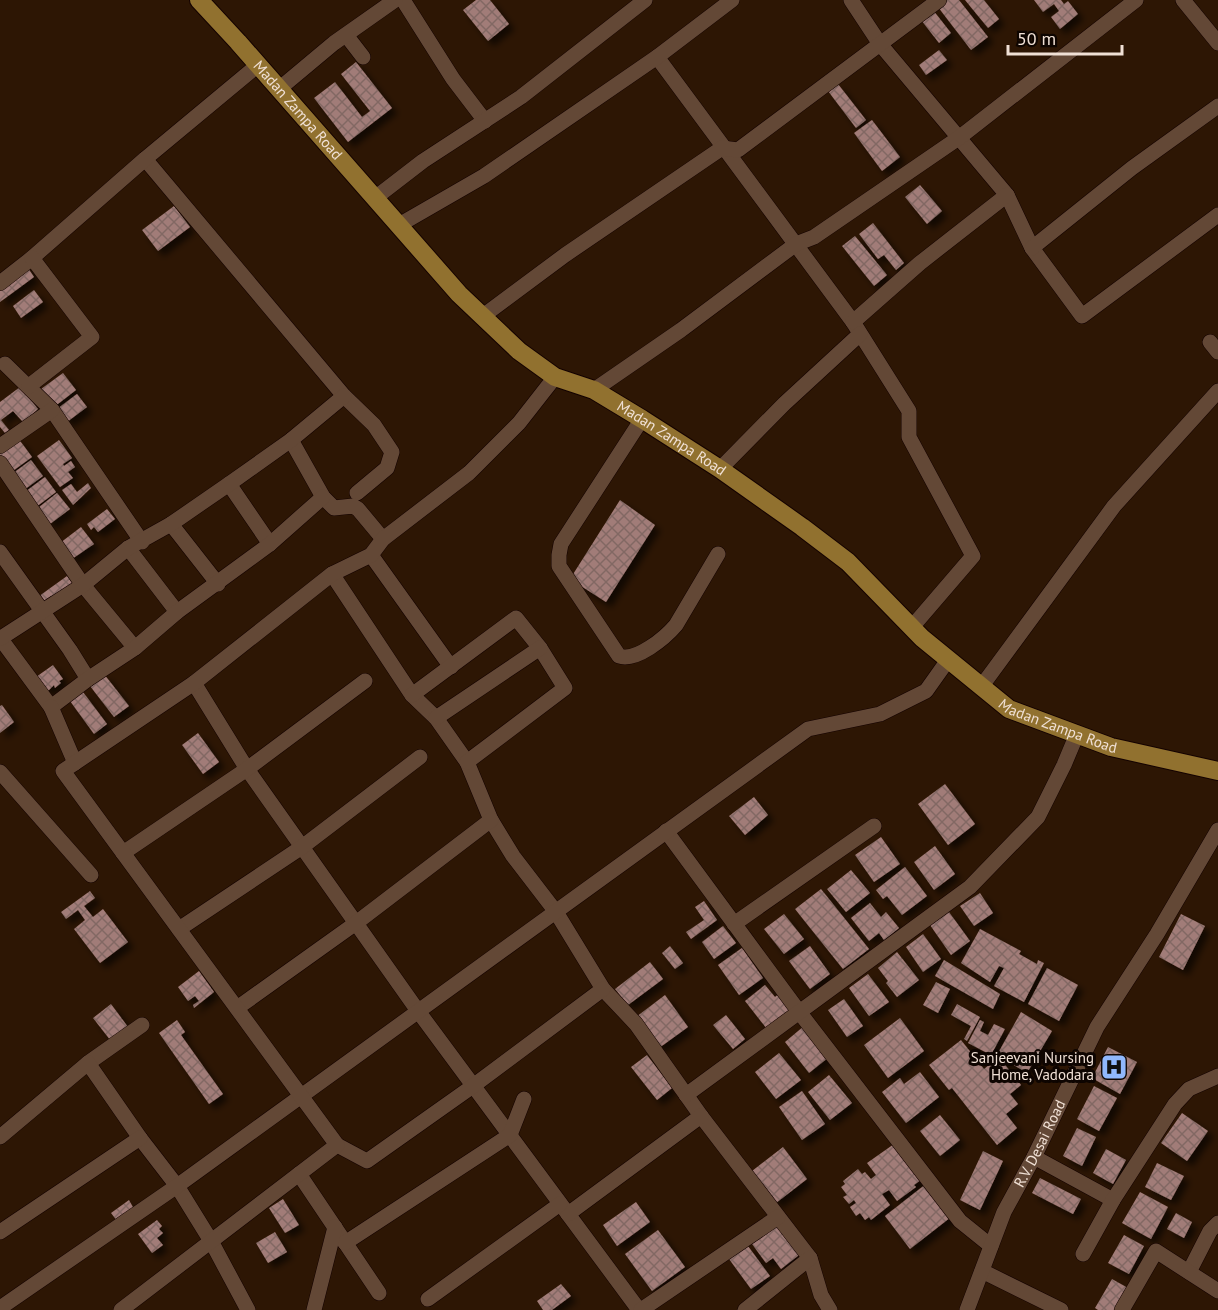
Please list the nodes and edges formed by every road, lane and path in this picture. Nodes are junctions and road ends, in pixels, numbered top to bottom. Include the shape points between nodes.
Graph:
1 (198, 0) edge
2 (395, 0) edge
3 (403, 0) edge
4 (645, 0) edge
5 (732, 0) edge
6 (851, 0) edge
7 (939, 0) edge
8 (1136, 0) edge
9 (1183, 0) edge
10 (346, 34) junction
11 (1218, 43) edge
12 (880, 44) junction
13 (363, 57) dead end
14 (657, 57) junction
15 (258, 65) junction
16 (279, 89) junction
17 (1218, 106) edge
18 (485, 121) junction
19 (960, 137) junction
20 (723, 148) junction
21 (145, 159) junction
22 (1007, 195) junction
23 (375, 198) junction
24 (1218, 215) edge
25 (399, 225) junction
26 (796, 244) junction
27 (1032, 248) junction
28 (32, 258) junction
29 (0, 283) edge
30 (483, 316) junction
31 (856, 328) junction
32 (5, 364) dead end
33 (555, 377) junction
34 (29, 386) junction
35 (594, 390) junction
36 (1218, 391) edge
37 (344, 396) junction
38 (52, 410) junction
39 (642, 420) junction
40 (291, 440) junction
41 (0, 446) edge
42 (0, 463) edge
43 (720, 469) junction
44 (229, 484) junction
45 (357, 493) dead end
46 (323, 497) junction
47 (171, 524) junction
48 (383, 539) junction
49 (270, 544) junction
50 (135, 545) junction
51 (0, 552) edge
52 (718, 554) dead end
53 (371, 555) junction
54 (332, 574) junction
55 (218, 584) junction
56 (82, 585) junction
57 (42, 612) junction
58 (177, 612) junction
59 (912, 627) junction
60 (0, 638) edge
61 (135, 648) junction
62 (540, 648) junction
63 (948, 660) junction
64 (451, 667) junction
65 (88, 679) junction
66 (365, 681) dead end
67 (194, 683) junction
68 (981, 687) junction
69 (412, 695) junction
70 (51, 707) junction
71 (436, 718) junction
72 (1077, 734) junction
73 (420, 757) dead end
74 (466, 762) junction
75 (75, 763) junction
76 (247, 770) junction
77 (1218, 771) edge
78 (0, 772) edge
79 (491, 820) junction
80 (874, 826) dead end
81 (1218, 830) edge
82 (666, 831) junction
83 (302, 847) junction
84 (123, 853) junction
85 (91, 875) dead end
86 (556, 912) junction
87 (356, 923) junction
88 (734, 924) junction
89 (179, 929) junction
90 (603, 989) junction
91 (237, 1008) junction
92 (418, 1011) junction
93 (800, 1013) junction
94 (142, 1025) dead end
95 (88, 1063) junction
96 (1218, 1076) edge
97 (473, 1086) junction
98 (686, 1095) junction
99 (302, 1096) junction
100 (524, 1099) dead end
101 (701, 1116) junction
102 (510, 1135) junction
103 (0, 1137) edge
104 (140, 1138) junction
105 (337, 1145) junction
106 (1034, 1157) junction
107 (299, 1174) junction
108 (177, 1186) junction
109 (1113, 1200) junction
110 (564, 1209) junction
111 (778, 1217) junction
112 (1218, 1223) edge
113 (335, 1227) junction
114 (0, 1232) edge
115 (211, 1241) junction
116 (345, 1243) junction
117 (991, 1246) junction
118 (1083, 1254) dead end
119 (810, 1258) junction
120 (982, 1271) junction
121 (1189, 1272) junction
122 (1218, 1291) edge
123 (379, 1293) dead end
124 (428, 1299) dead end
125 (3, 1306) edge
126 (126, 1308) edge
127 (248, 1310) edge
128 (314, 1310) edge
129 (640, 1310) edge
130 (745, 1310) edge
131 (830, 1310) edge
132 (967, 1310) edge
133 (1061, 1310) edge
134 (1122, 1310) edge

1 - 15 main road, Madan Zampa Road
2 - 10 street
3 - 18 street
4 - 18 street
5 - 14 street
6 - 12 street
7 - 12 street
8 - 19 street
9 - 11 street
10 - 13 street
10 - 16 street
12 - 19 street
12 - 20 street via 738,150
14 - 20 street
14 - 25 street via 484,176
15 - 16 main road, Madan Zampa Road
15 - 21 street
16 - 23 main road, Madan Zampa Road
17 - 27 street
18 - 23 street
19 - 22 street
19 - 26 street via 814,237
20 - 26 street
20 - 30 street
21 - 28 street
21 - 37 street
22 - 27 street
22 - 31 street via 920,263
23 - 25 main road, Madan Zampa Road
24 - 27 street via 1082,316
25 - 30 main road, Madan Zampa Road
26 - 31 street
26 - 35 street
28 - 29 street
28 - 34 street via 92,338
30 - 33 main road, Madan Zampa Road via 519,351
31 - 43 street
31 - 59 street via 909,411 909,437 973,556
32 - 34 street
33 - 35 main road, Madan Zampa Road
33 - 48 street via 519,423 469,473
34 - 38 street
35 - 39 main road, Madan Zampa Road
36 - 68 street via 1114,506
37 - 40 street
37 - 45 street via 374,425 392,452 387,468
38 - 41 street
38 - 50 street
39 - 43 main road, Madan Zampa Road
39 - 52 street via 561,544 559,566 619,656 625,658 667,636 676,626
40 - 44 street
40 - 46 street
42 - 56 street
43 - 59 main road, Madan Zampa Road via 848,562
44 - 47 street
44 - 49 street
46 - 48 street via 334,508 358,509
46 - 49 street
47 - 50 street
47 - 55 street
48 - 53 street
49 - 55 street
50 - 56 street
50 - 58 street
51 - 57 street
53 - 54 street
53 - 64 street
54 - 67 street
54 - 69 street
55 - 58 street
56 - 57 street
56 - 61 street
57 - 60 street
57 - 65 street
58 - 61 street
59 - 63 main road, Madan Zampa Road
60 - 70 street
61 - 65 street
62 - 64 street via 516,618
62 - 71 street
62 - 74 street via 566,688
63 - 68 main road, Madan Zampa Road
63 - 82 street via 926,691 880,714 808,729
64 - 69 street
65 - 70 street
66 - 76 street
67 - 75 street
67 - 76 street
68 - 72 main road, Madan Zampa Road via 1009,709
69 - 71 street
70 - 75 street
71 - 74 street
72 - 77 main road, Madan Zampa Road via 1111,747
72 - 93 street via 1038,817 977,879
73 - 83 street
74 - 79 street
75 - 84 street via 63,771
76 - 83 street
76 - 84 street
78 - 85 street
79 - 86 street
79 - 87 street
80 - 88 street
81 - 106 street, R.V. Desai Road via 1097,1027
82 - 86 street
82 - 88 street
83 - 87 street
83 - 89 street
84 - 89 street
86 - 90 street
86 - 92 street
87 - 91 street
87 - 92 street
88 - 93 street
89 - 91 street
90 - 97 street
90 - 98 street via 636,1024
91 - 99 street
92 - 97 street
92 - 99 street
93 - 98 street
93 - 117 street via 960,1221
94 - 95 street
95 - 103 street
95 - 104 street
96 - 109 street via 1189,1089 1175,1104
97 - 102 street
97 - 105 street via 367,1161
98 - 101 street
99 - 105 street
99 - 108 street
100 - 102 street
101 - 110 street
101 - 111 street
102 - 110 street
102 - 116 street
104 - 108 street
104 - 114 street
105 - 107 street
106 - 109 street
106 - 117 street, R.V. Desai Road via 1004,1212
107 - 113 street
107 - 115 street
108 - 115 street
108 - 125 street
109 - 118 street
110 - 124 street
110 - 129 street
111 - 119 street
111 - 129 street
112 - 121 street
113 - 116 street
113 - 128 street
115 - 126 street
115 - 127 street
116 - 123 street
117 - 120 street, R.V. Desai Road
119 - 130 street
119 - 131 street via 821,1295
120 - 132 street, R.V. Desai Road
120 - 133 street
121 - 122 street
121 - 134 street via 1156,1251

